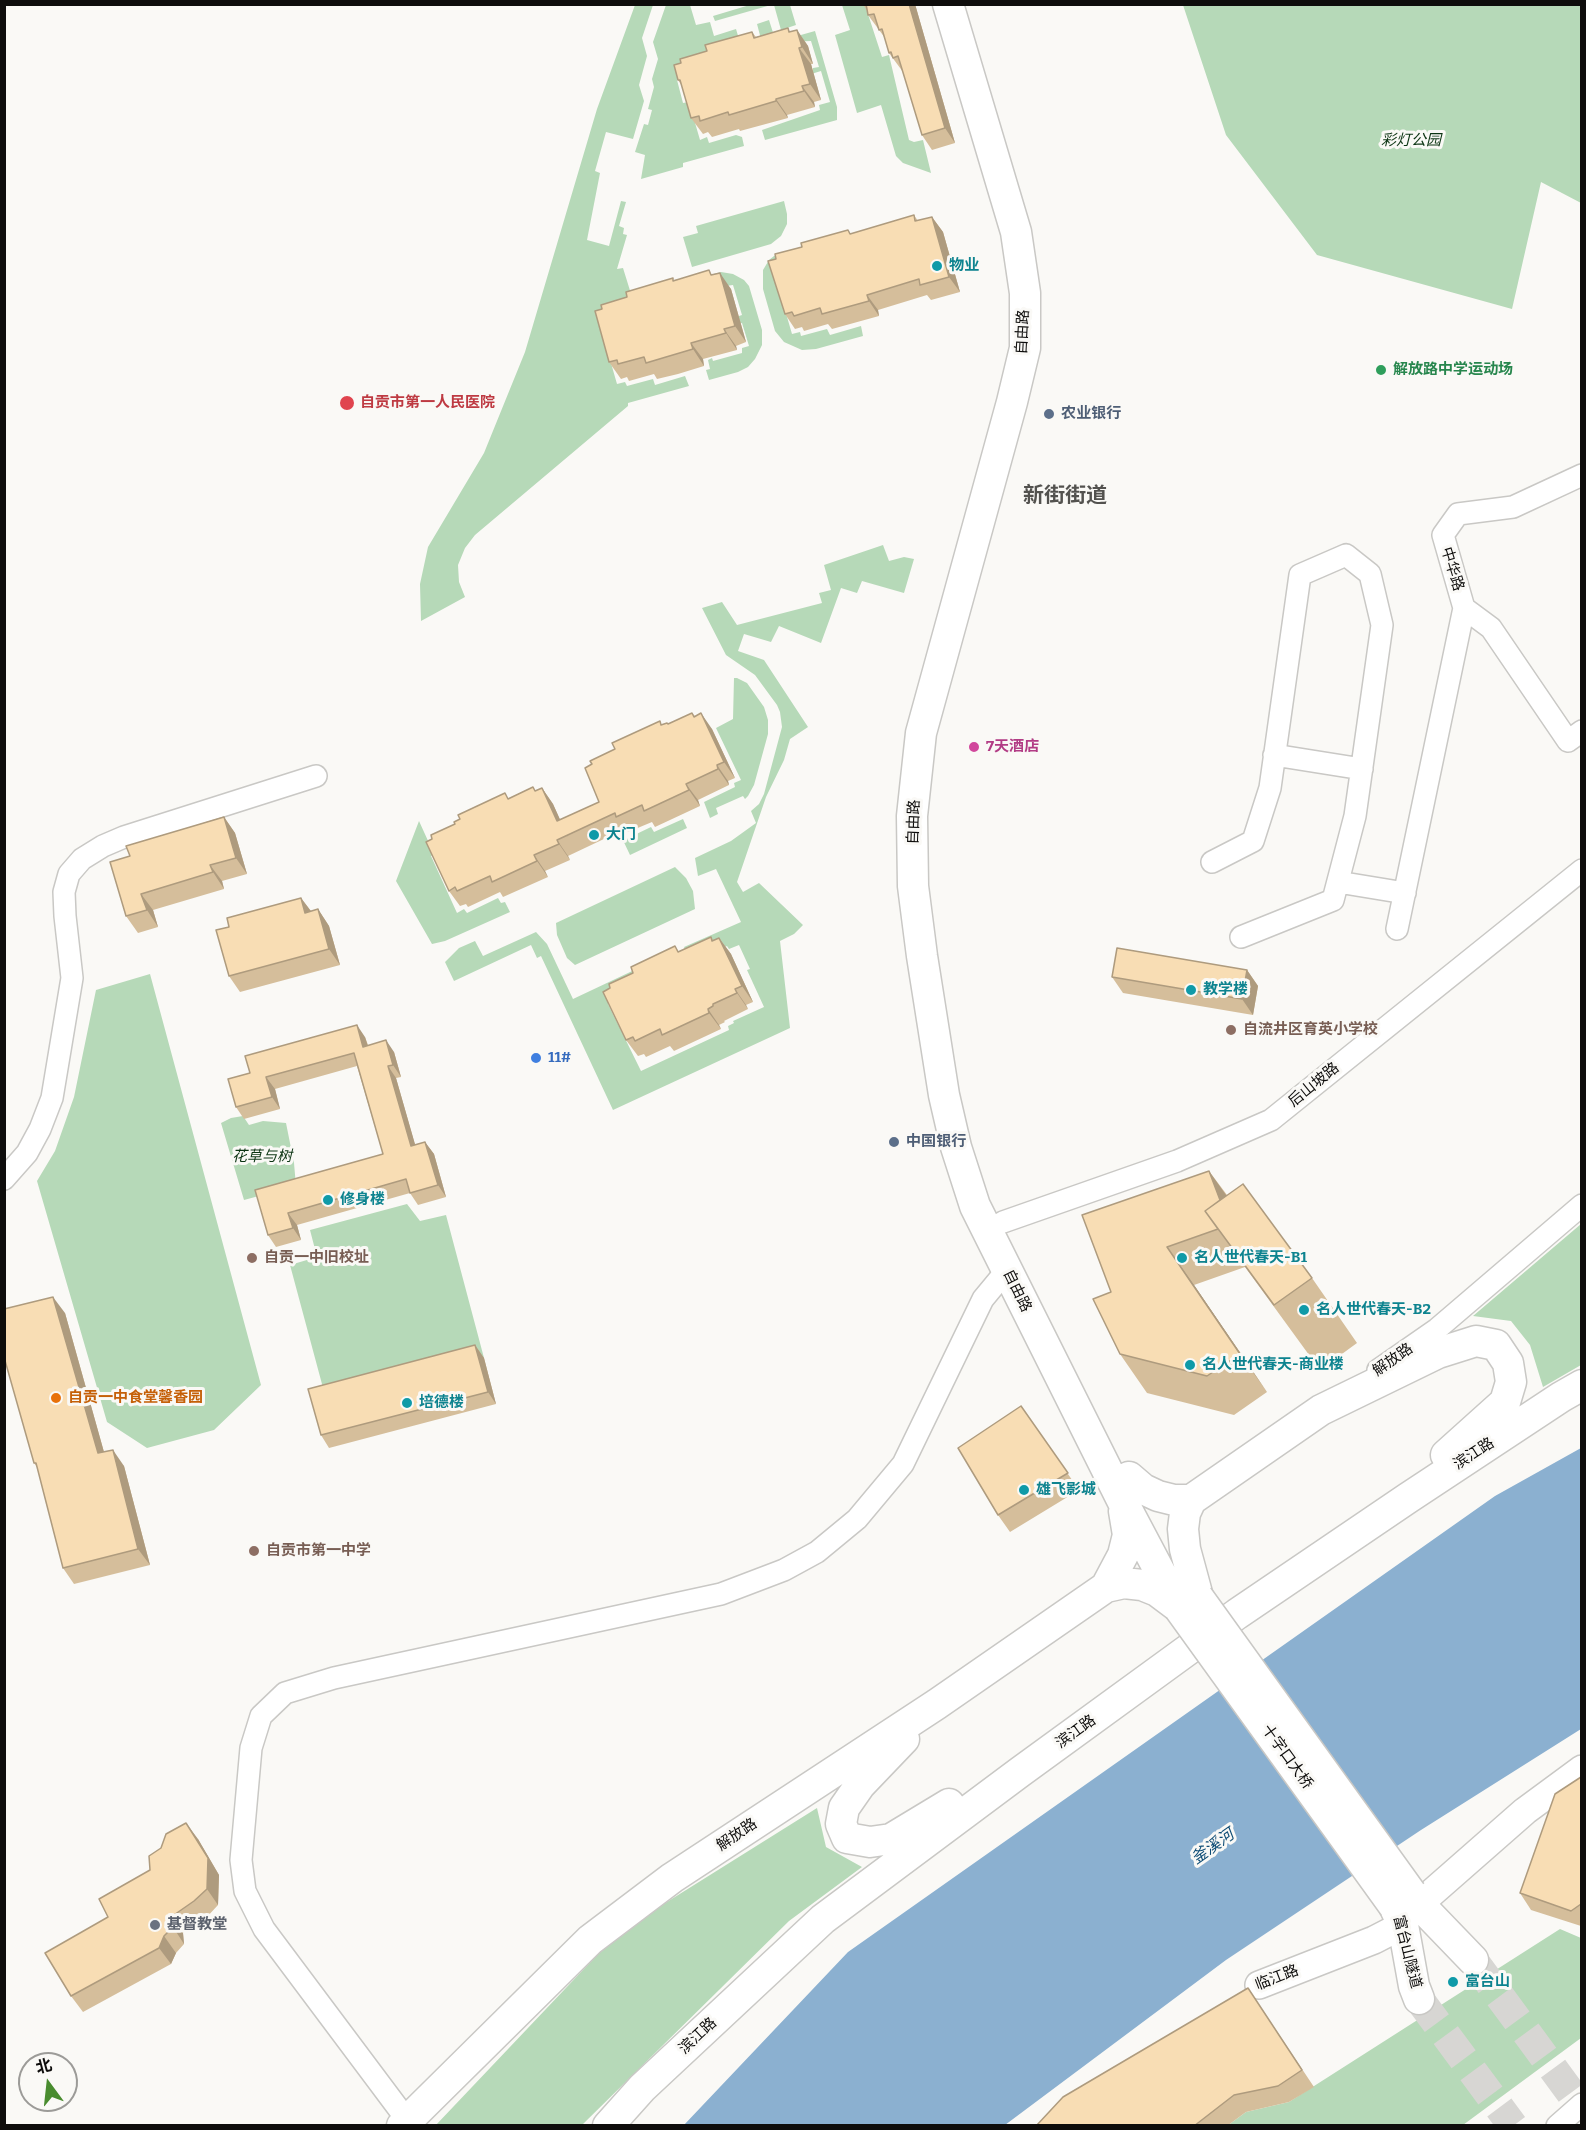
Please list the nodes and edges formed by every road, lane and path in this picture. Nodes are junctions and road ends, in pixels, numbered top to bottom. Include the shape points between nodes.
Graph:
1 (948, 4) edge
2 (967, 4) edge
3 (1581, 475) edge
4 (1464, 608) junction
5 (1581, 731) edge
6 (1274, 755) junction
7 (1362, 769) junction
8 (316, 776) dead end
9 (1212, 862) dead end
10 (1581, 870) edge
11 (1338, 882) junction
12 (1405, 892) junction
13 (1397, 929) dead end
14 (1241, 937) dead end
15 (4, 1179) edge
16 (1581, 1205) edge
17 (1003, 1221) junction
18 (1007, 1270) junction
19 (1581, 1385) edge
20 (1321, 1410) junction
21 (1126, 1490) junction
22 (1408, 1498) junction
23 (1191, 1500) junction
24 (1106, 1587) junction
25 (1188, 1602) junction
26 (937, 1704) junction
27 (1581, 1769) edge
28 (1020, 1772) junction
29 (1407, 1907) junction
30 (1473, 1960) tunnel mouth
31 (1252, 1988) dead end
32 (1419, 1999) tunnel mouth
33 (1581, 2104) edge
34 (405, 2123) edge
35 (608, 2126) edge
36 (1557, 2126) edge

1 - 18 main road, 自由路 via 1016,232 1025,293 1025,348 921,733 912,816 913,886 956,1147 975,1206
2 - 17 main road, 自由路 via 1033,230 1043,292 1043,352 942,735 930,818 930,884 961,1091 973,1144
3 - 4 street, 中华路 via 1513,507 1458,514 1443,535
4 - 5 street, 中华路 via 1491,628 1568,741
4 - 12 street
6 - 7 street
6 - 7 street via 1300,575 1346,555 1370,574 1382,626
6 - 9 street via 1270,788 1253,841
7 - 11 street
8 - 15 street via 124,837 82,859 69,874 64,892 72,978 52,1098 27,1154
10 - 17 street, 后山坡路 via 1271,1120 1177,1161
11 - 12 street
11 - 14 street via 1333,900
12 - 13 street
16 - 20 street, 解放路 via 1437,1329
17 - 21 main road, 自由路
18 - 21 main road, 自由路
18 - 34 street via 983,1299 903,1464 857,1519 817,1552 784,1570 721,1594 334,1678 285,1694 261,1716 251,1748 241,1860 245,1891 264,1929
19 - 22 main road, 滨江路
20 - 22 main road via 1438,1353 1476,1341 1496,1345 1508,1363 1511,1382 1505,1402 1446,1454
20 - 23 main road, 解放路
21 - 23 main road via 1143,1489 1174,1500
21 - 24 main road via 1128,1534 1123,1555
21 - 25 main road, 自由路
22 - 28 main road, 滨江路 via 1237,1614
23 - 25 main road via 1183,1529
24 - 25 main road via 1142,1585
24 - 26 main road, 解放路
25 - 29 main road, 十字口大桥, bridge
26 - 28 main road via 860,1785 844,1808 842,1824 848,1838 870,1842 891,1839 967,1793
26 - 34 main road, 解放路 via 672,1878 590,1940
27 - 29 street, 临江路
28 - 35 main road, 滨江路 via 824,1919 642,2088
29 - 30 main road, 富台山隧道
29 - 31 street, 临江路 via 1374,1940
29 - 32 main road, 富台山隧道 via 1414,1986
33 - 36 street

